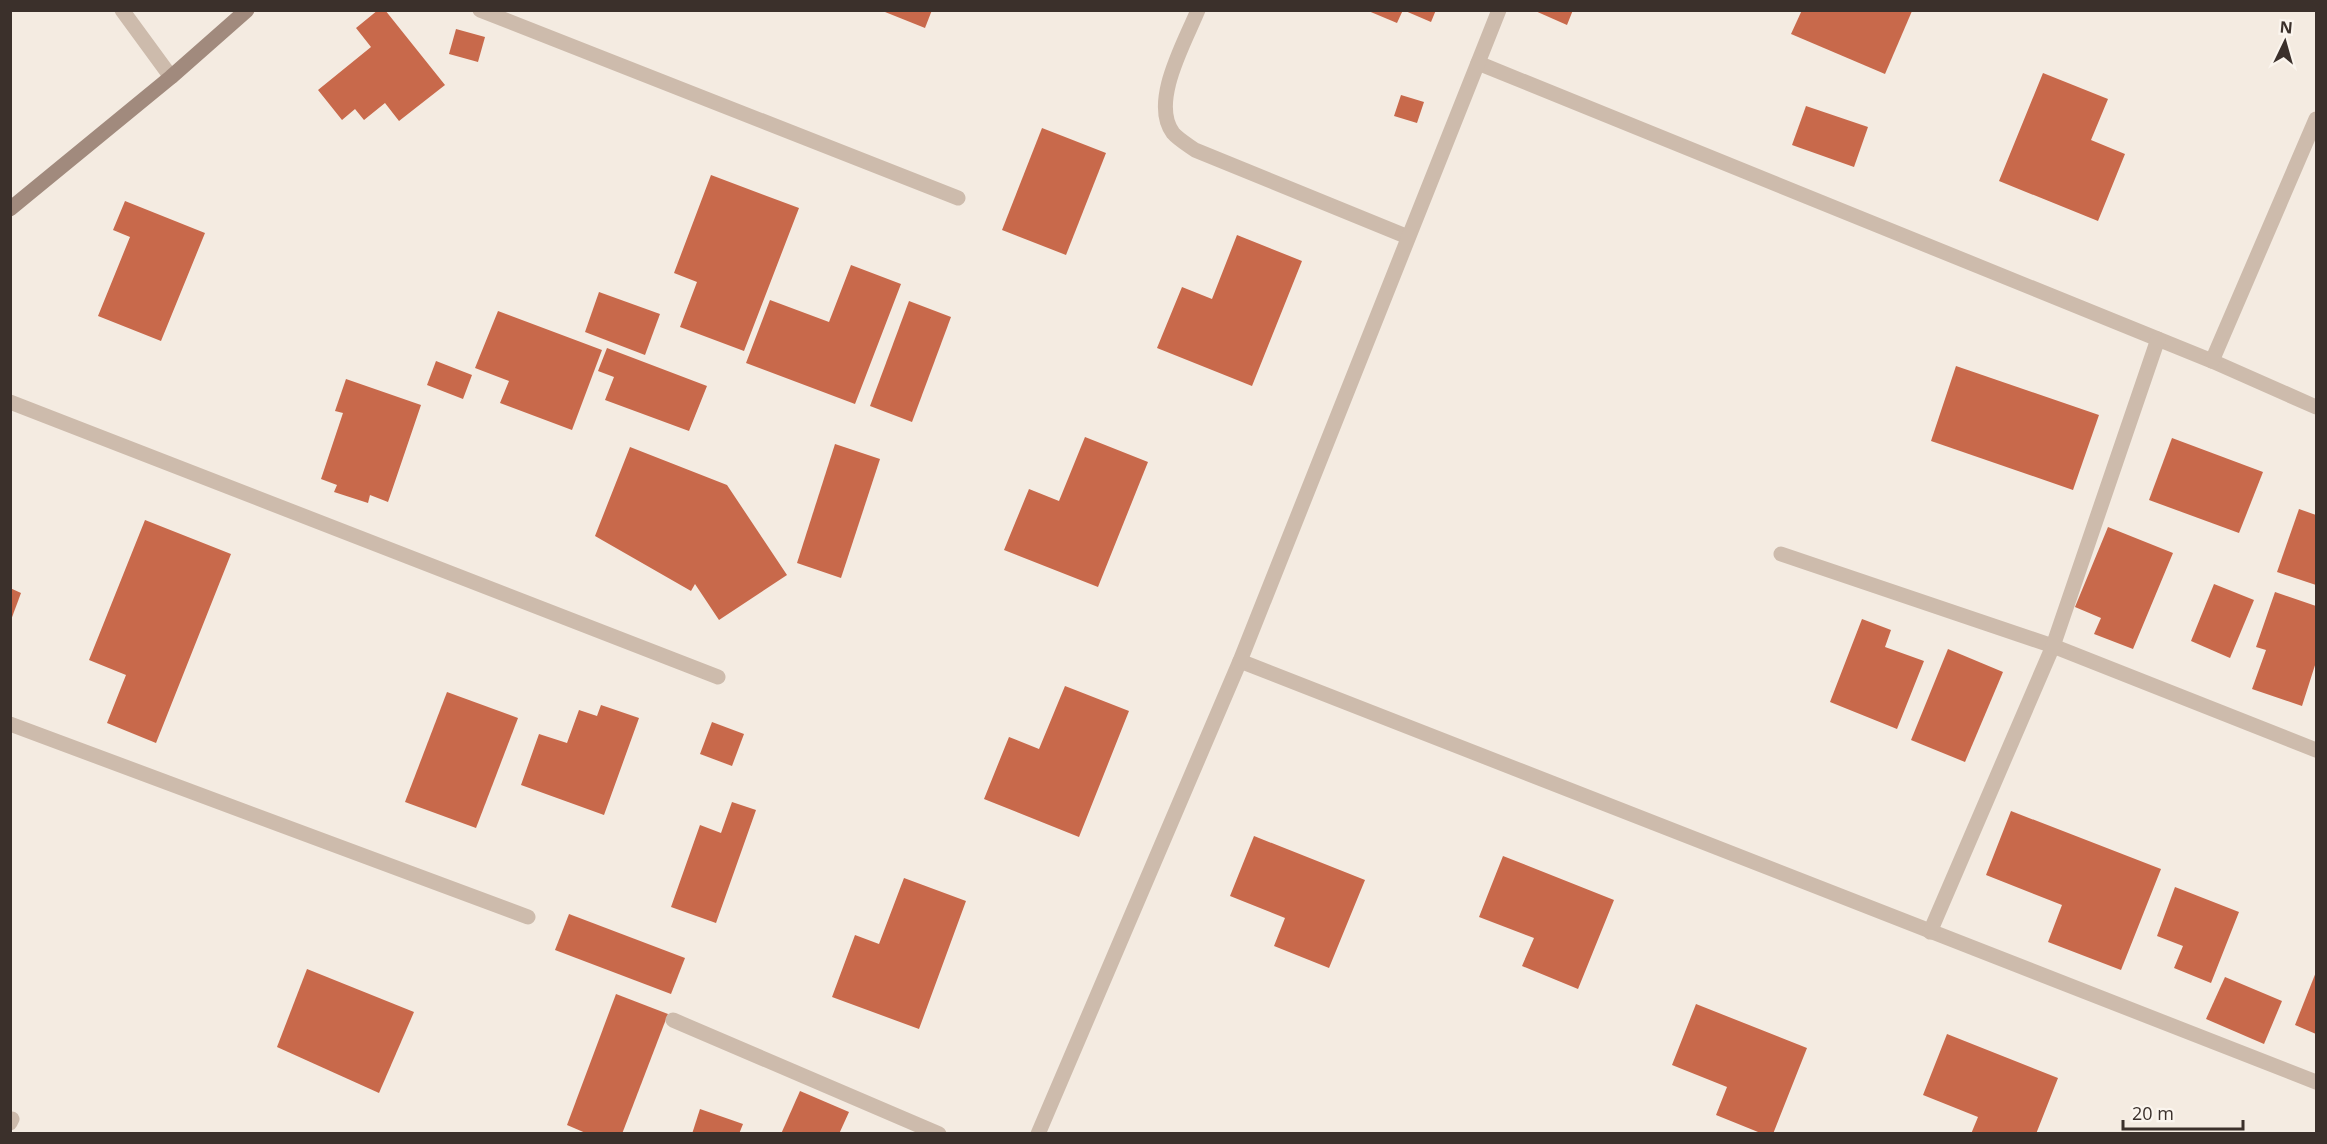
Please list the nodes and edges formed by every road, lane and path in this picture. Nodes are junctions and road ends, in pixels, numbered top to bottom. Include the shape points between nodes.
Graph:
1 (122, 10) edge
2 (247, 10) edge
3 (480, 10) edge
4 (1198, 10) edge
5 (1499, 10) edge
6 (1478, 63) junction
7 (171, 77) junction
8 (2316, 119) edge
9 (958, 198) dead end
10 (10, 209) edge
11 (1408, 237) junction
12 (2158, 339) junction
13 (2212, 361) junction
14 (10, 402) edge
15 (2316, 407) edge
16 (1781, 554) dead end
17 (2053, 646) junction
18 (1240, 661) junction
19 (718, 677) dead end
20 (10, 724) edge
21 (2316, 750) edge
22 (528, 917) dead end
23 (1930, 932) junction
24 (673, 1020) dead end
25 (2316, 1083) edge
26 (939, 1134) edge
27 (1038, 1134) edge

1 - 7 street
2 - 7 main road
3 - 9 street
4 - 11 street via 1168,84 1164,109 1173,132 1195,150
5 - 6 street
6 - 11 street
6 - 12 street
7 - 10 main road
8 - 13 street
11 - 18 street
12 - 13 street
12 - 17 street
13 - 15 street
14 - 19 street
16 - 17 street
17 - 21 street
17 - 23 street
18 - 23 street
18 - 27 street
20 - 22 street
23 - 25 street
24 - 26 street

